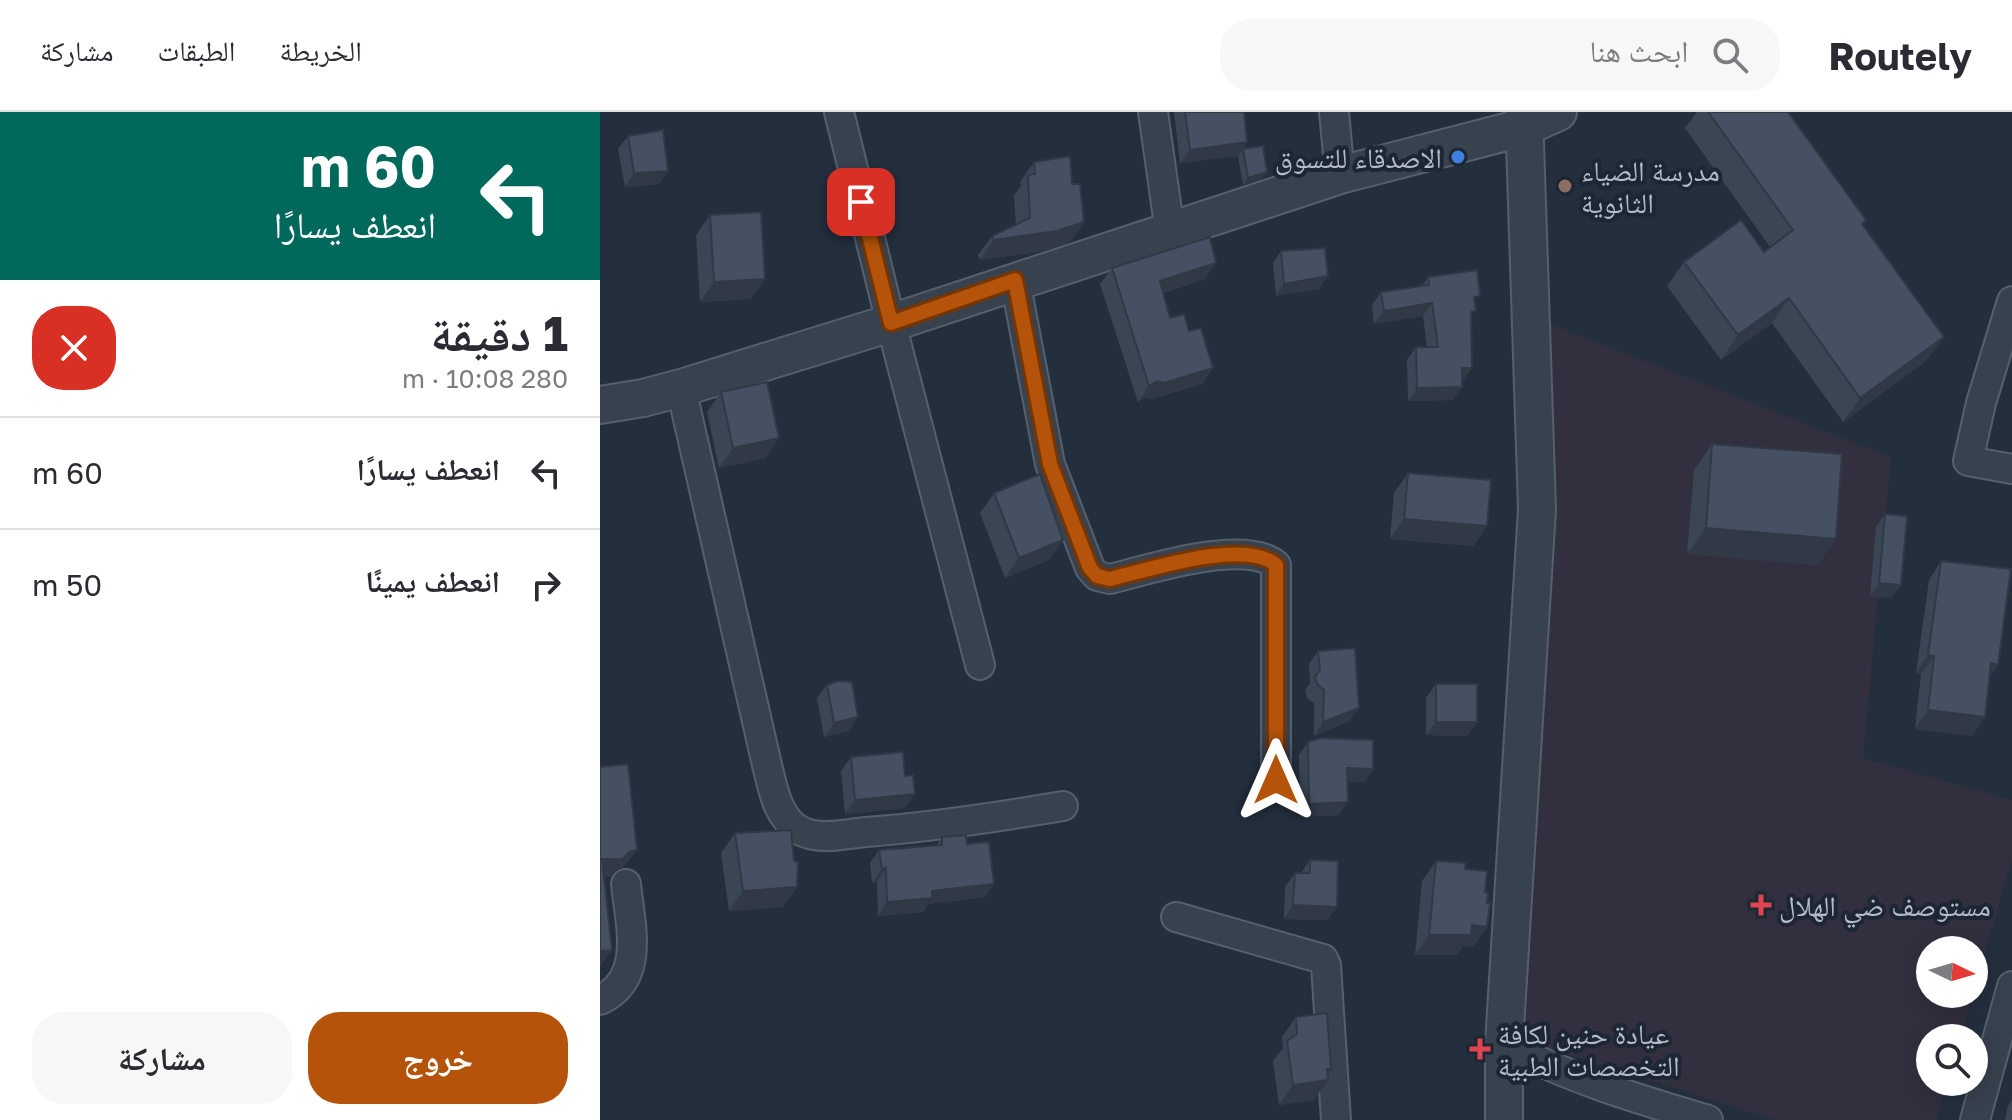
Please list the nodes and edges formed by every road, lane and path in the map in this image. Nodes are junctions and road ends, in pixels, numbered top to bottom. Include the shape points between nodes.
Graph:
1 (839, 112) edge
2 (1153, 112) edge
3 (1334, 112) edge
4 (1558, 112) edge
5 (1525, 120) edge
6 (1340, 175) junction
7 (1170, 232) junction
8 (1015, 280) junction
9 (2012, 301) edge
10 (891, 323) junction
11 (681, 388) junction
12 (600, 405) edge
13 (2012, 469) edge
14 (980, 665) dead end
15 (1276, 780) dead end
16 (1063, 806) dead end
17 (626, 884) dead end
18 (1176, 917) dead end
19 (2012, 986) edge
20 (600, 1000) edge
21 (1504, 1044) junction
22 (1496, 1119) edge
23 (1336, 1120) edge
24 (1708, 1120) edge
25 (1975, 1120) edge

1 - 10 street
2 - 7 street
3 - 6 street
4 - 5 street
5 - 6 street
5 - 21 street via 1537,509
6 - 7 street
7 - 8 street
8 - 10 street
8 - 15 street via 1050,464 1097,576 1110,579 1211,554 1269,558 1276,565
9 - 13 street via 1968,461
10 - 11 street
10 - 14 street
11 - 12 street
11 - 16 street via 763,751 785,818 817,836 918,829
17 - 20 street via 630,969 618,988
18 - 23 street via 1323,959
19 - 25 street
21 - 22 street
21 - 24 street via 1586,1082

